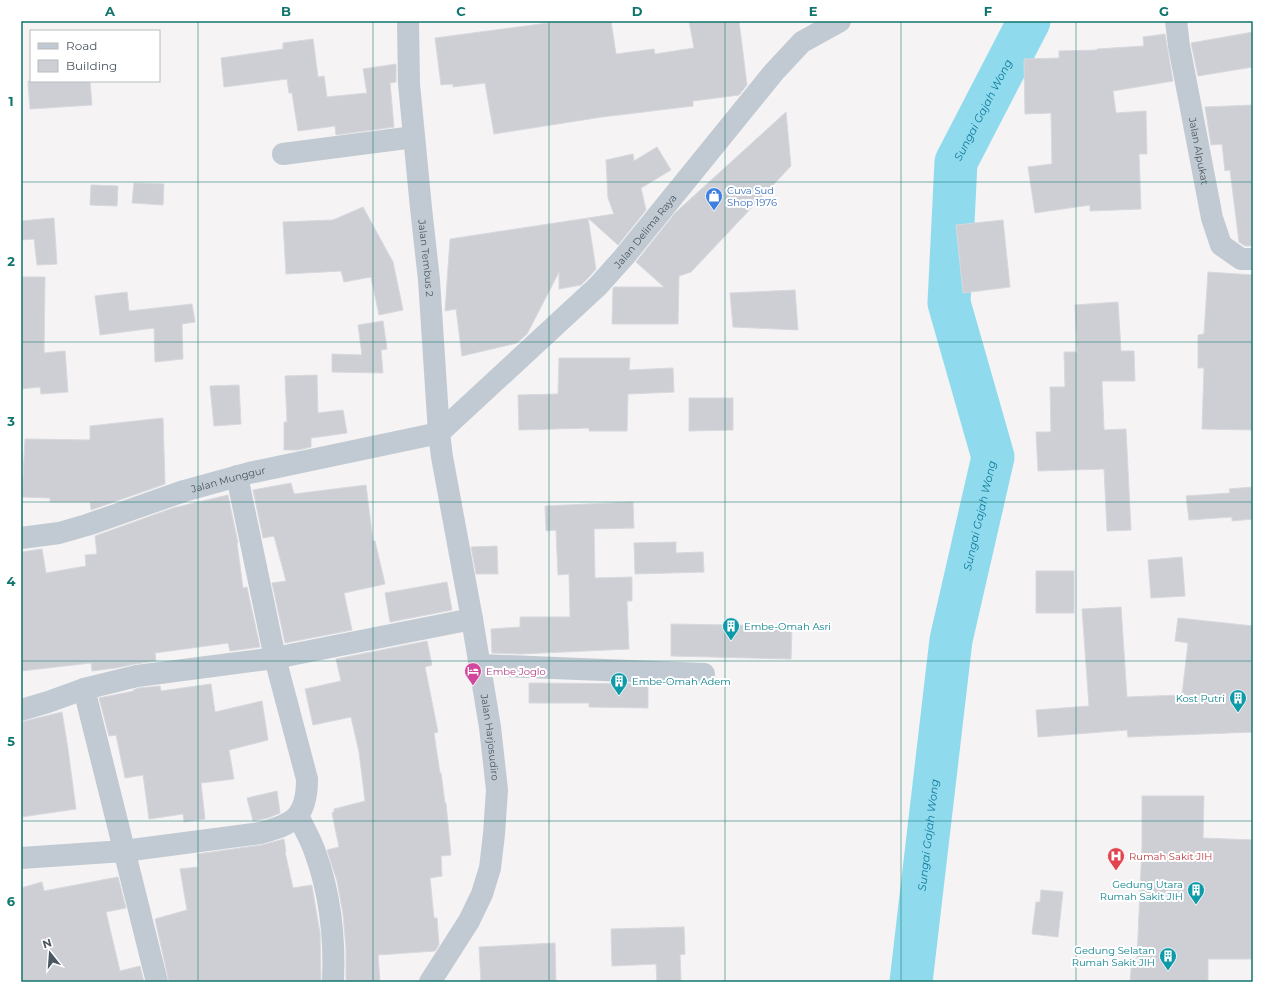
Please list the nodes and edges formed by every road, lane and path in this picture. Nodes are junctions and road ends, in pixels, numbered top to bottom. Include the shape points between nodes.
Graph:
1 (408, 21) edge
2 (840, 21) edge
3 (1176, 21) edge
4 (414, 137) junction
5 (282, 154) dead end
6 (1253, 259) edge
7 (439, 433) junction
8 (237, 476) junction
9 (21, 538) edge
10 (472, 619) junction
11 (275, 658) junction
12 (480, 665) junction
13 (704, 674) dead end
14 (84, 689) junction
15 (21, 710) edge
16 (298, 816) junction
17 (124, 851) junction
18 (21, 858) edge
19 (157, 982) edge
20 (333, 982) edge
21 (430, 982) edge

1 - 4 street, Jalan Tembus 2 via 409,84
2 - 7 street, Jalan Delima Raya via 802,42 774,72 598,286
3 - 6 street, Jalan Alpukat via 1212,218 1222,245 1241,259
4 - 5 street
4 - 7 street, Jalan Tembus 2 via 429,280
7 - 8 street, Jalan Munggur
7 - 10 street, Jalan Harjosudiro
8 - 9 street, Jalan Munggur via 169,496 87,525 59,533
8 - 11 street
10 - 11 street
10 - 12 street, Jalan Harjosudiro
11 - 14 street via 137,676
11 - 16 street via 307,779 306,800
12 - 13 street
12 - 21 street, Jalan Harjosudiro via 497,790 490,868 482,894 469,921
14 - 15 street
14 - 17 street
16 - 17 street via 280,827 260,833
16 - 20 street via 315,851 329,905
17 - 18 street
17 - 19 street

